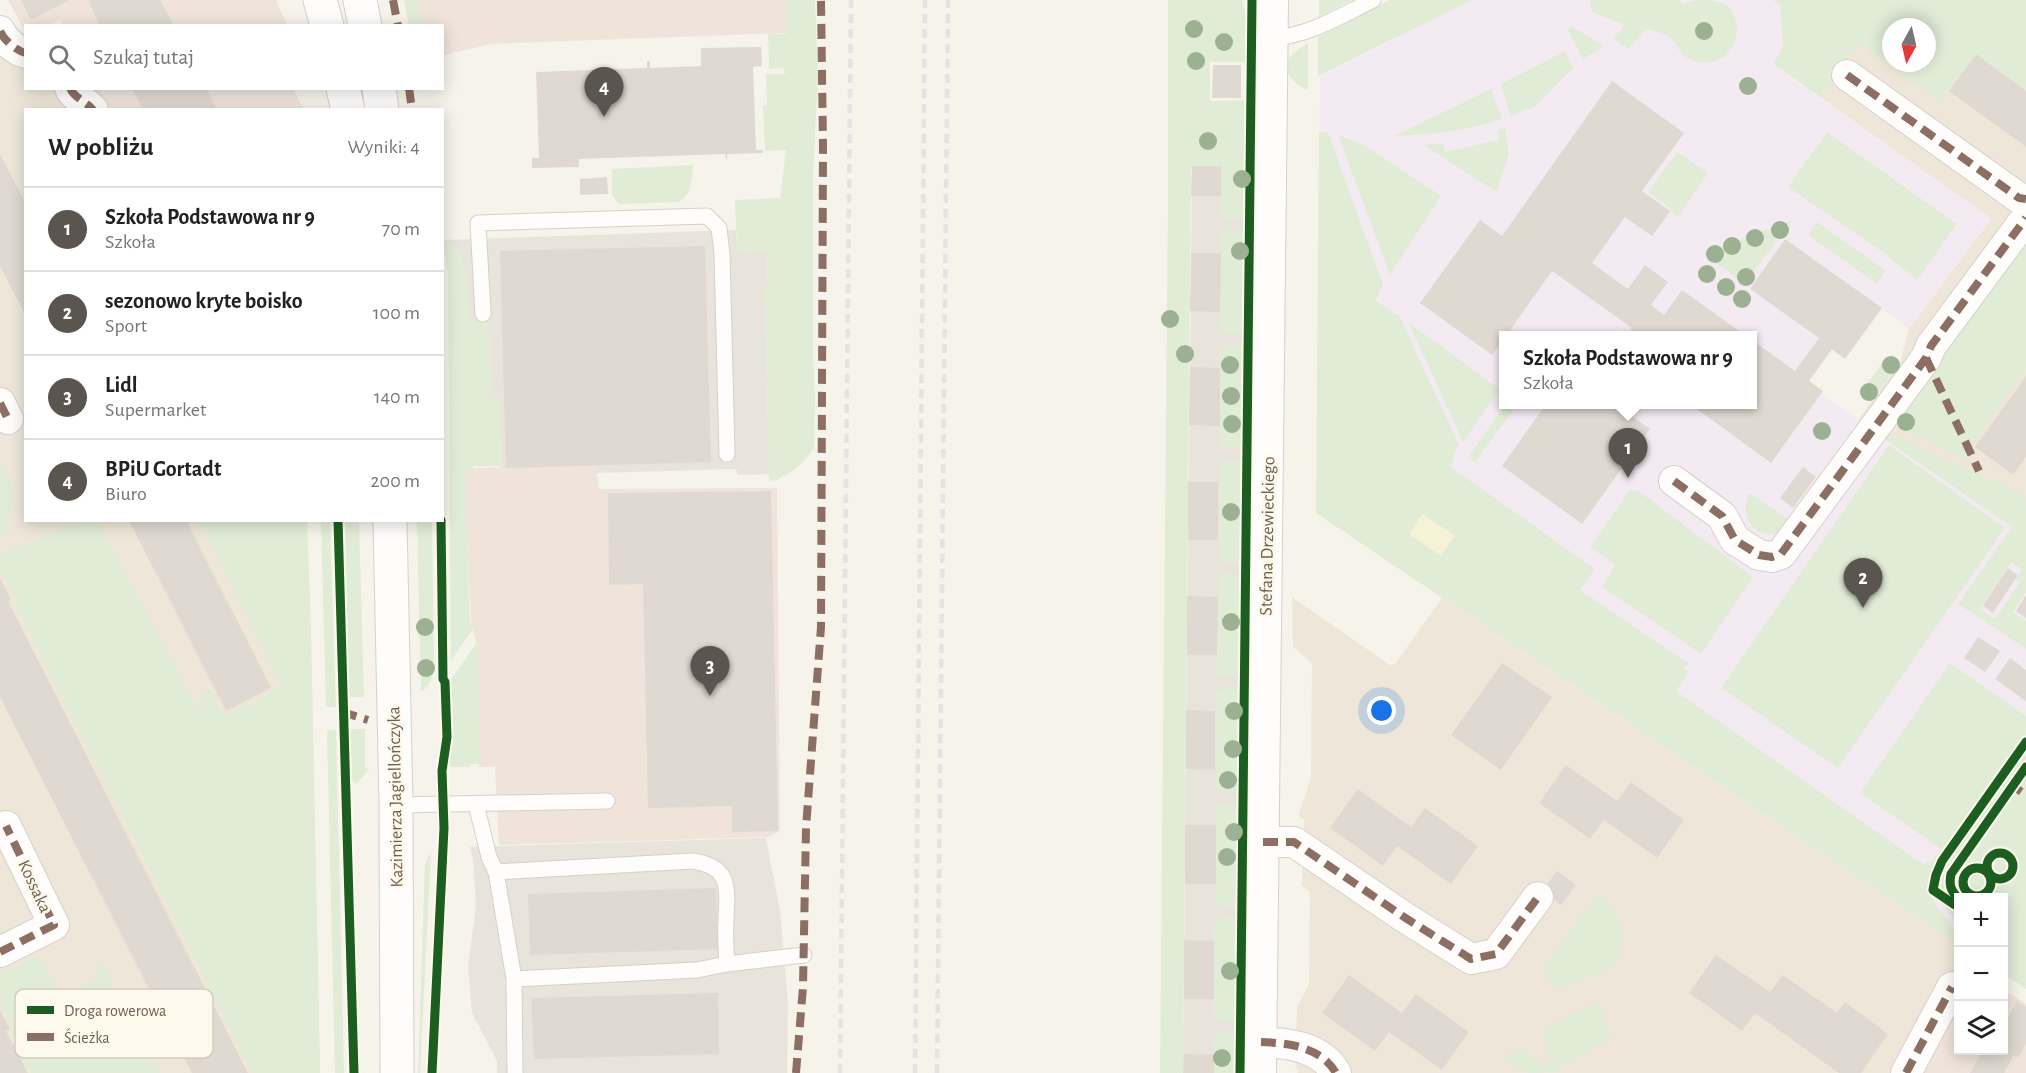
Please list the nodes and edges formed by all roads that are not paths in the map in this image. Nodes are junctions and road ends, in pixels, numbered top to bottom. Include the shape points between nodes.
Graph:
1 (320, 0) edge
2 (360, 0) edge
3 (1273, 0) edge
4 (1373, 0) edge
5 (326, 24) edge
6 (365, 24) edge
7 (0, 31) edge
8 (1272, 38) junction
9 (24, 53) edge
10 (1847, 75) dead end
11 (71, 90) edge
12 (343, 90) edge
13 (379, 90) edge
14 (92, 108) edge
15 (348, 108) edge
16 (382, 108) edge
17 (2026, 199) edge
18 (2026, 218) edge
19 (483, 314) dead end
20 (727, 454) dead end
21 (1674, 481) dead end
22 (390, 522) edge
23 (607, 801) dead end
24 (476, 804) junction
25 (396, 805) junction
26 (6, 825) dead end
27 (1263, 842) junction
28 (496, 872) junction
29 (1538, 897) dead end
30 (0, 952) edge
31 (804, 955) dead end
32 (727, 964) junction
33 (514, 979) junction
34 (1952, 987) dead end
35 (1262, 1042) junction
36 (397, 1073) edge
37 (515, 1073) edge
38 (1261, 1073) edge
39 (1336, 1073) edge
40 (1906, 1073) edge

1 - 5 main road
2 - 6 main road
3 - 8 street, Stefana Drzewieckiego
4 - 8 lane via 1314,30
7 - 9 street
8 - 27 street, Stefana Drzewieckiego
10 - 17 street via 2019,198
11 - 14 street
12 - 15 main road
13 - 16 main road
18 - 21 street via 1781,554 1759,555 1735,540 1722,516
19 - 20 lane via 478,223 707,216 719,228 722,254
22 - 25 main road, Kazimierza Jagiellończyka
23 - 24 lane
24 - 25 lane
24 - 28 lane
25 - 36 main road, Kazimierza Jagiellończyka
26 - 30 street, Kossaka via 54,925
27 - 29 street via 1294,842 1471,959 1496,954
27 - 35 street, Stefana Drzewieckiego
28 - 32 lane via 705,863 716,868 726,880
28 - 33 lane
31 - 32 lane
32 - 33 lane via 697,970
33 - 37 lane
34 - 40 street
35 - 38 street, Stefana Drzewieckiego
35 - 39 street via 1288,1043 1319,1055

